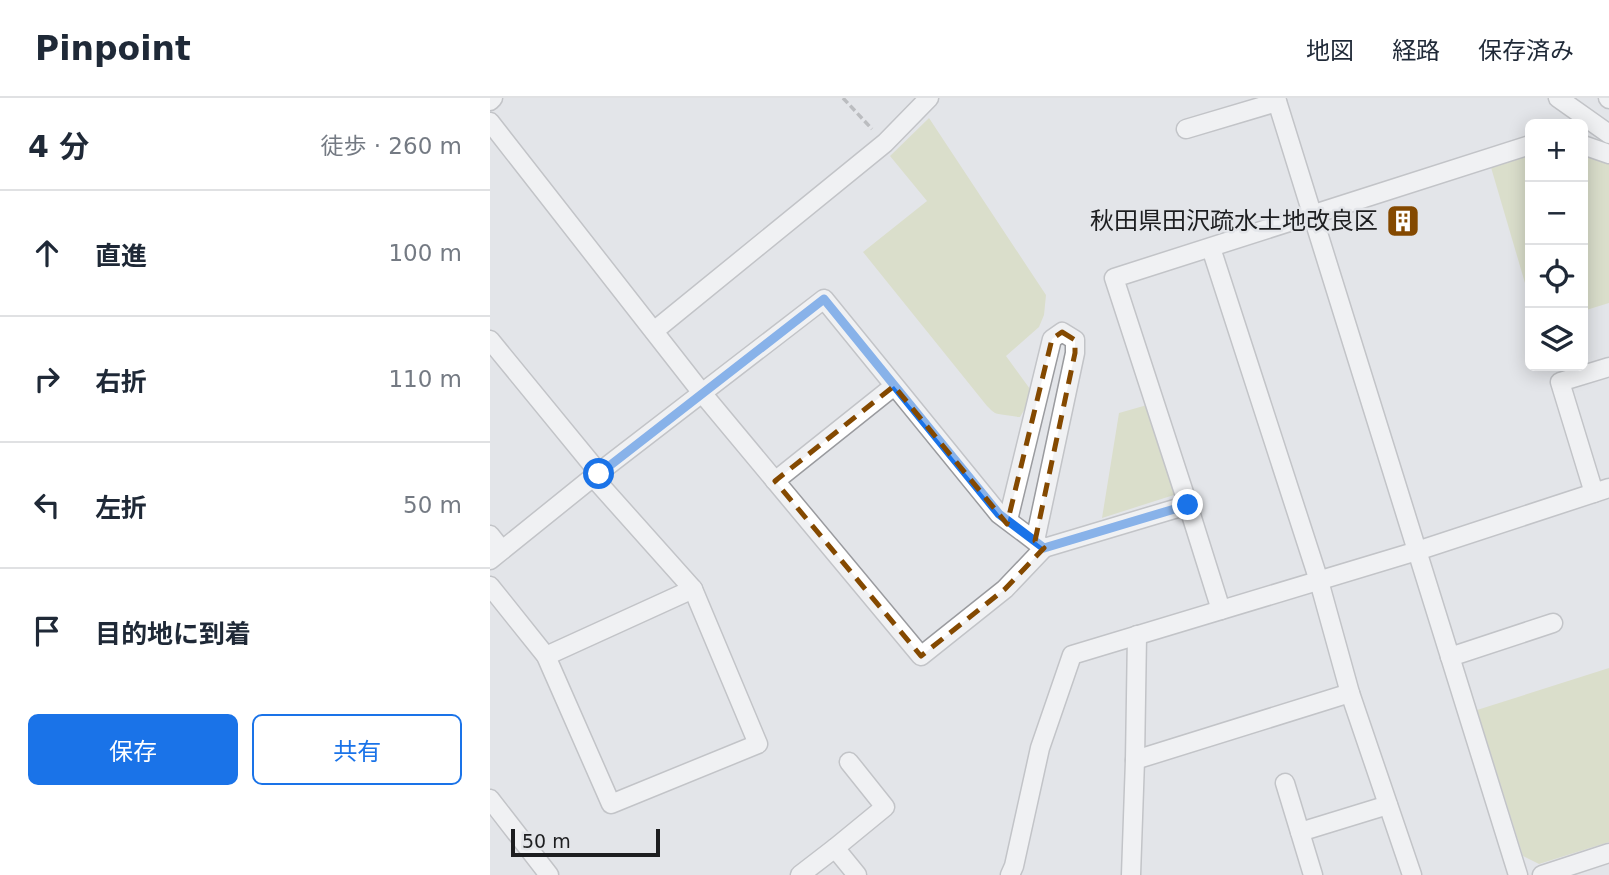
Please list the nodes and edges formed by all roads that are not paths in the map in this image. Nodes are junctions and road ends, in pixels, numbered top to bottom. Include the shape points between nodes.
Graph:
1 (929, 98) edge
2 (1558, 98) edge
3 (1276, 100) edge
4 (490, 122) edge
5 (1186, 129) dead end
6 (1609, 134) edge
7 (1525, 147) edge
8 (1588, 147) edge
9 (1609, 154) edge
10 (1311, 214) junction
11 (1211, 248) junction
12 (654, 331) junction
13 (490, 340) edge
14 (1609, 367) edge
15 (894, 386) junction
16 (702, 393) junction
17 (596, 475) junction
18 (775, 481) junction
19 (1602, 491) edge
20 (1188, 505) junction
21 (1008, 520) junction
22 (490, 535) edge
23 (1039, 545) junction
24 (1417, 551) junction
25 (496, 555) edge
26 (1319, 581) junction
27 (490, 586) edge
28 (693, 589) junction
29 (1221, 610) junction
30 (1553, 623) dead end
31 (1137, 635) junction
32 (546, 656) junction
33 (1450, 657) junction
34 (1350, 693) junction
35 (1135, 760) junction
36 (849, 762) dead end
37 (1285, 783) dead end
38 (490, 799) edge
39 (1388, 805) junction
40 (1300, 832) junction
41 (835, 848) junction
42 (1609, 853) edge
43 (549, 875) edge
44 (800, 875) edge
45 (857, 875) edge
46 (1010, 875) edge
47 (1131, 875) edge
48 (1313, 875) edge
49 (1412, 875) edge
50 (1517, 875) edge
51 (1542, 875) edge

1 - 12 street via 886,143
2 - 6 street
3 - 5 street
3 - 10 street
4 - 12 street
7 - 10 street
8 - 9 street
10 - 11 street
10 - 24 street
11 - 20 street via 1114,278
11 - 26 street
12 - 16 street
13 - 17 street
14 - 19 street via 1560,382
15 - 16 street via 824,299
15 - 18 street
15 - 21 street
16 - 17 street
16 - 18 street
17 - 25 street
17 - 28 street
18 - 23 street via 921,656 1005,589
19 - 24 street
20 - 23 street
20 - 29 street
21 - 23 street
21 - 23 street via 1052,339 1062,332 1075,340 1075,353
22 - 25 street
24 - 26 street
24 - 33 street
26 - 29 street
26 - 34 street
27 - 32 street
28 - 32 street
28 - 32 street via 758,744 611,804
29 - 31 street
30 - 33 street
31 - 35 street
31 - 46 street via 1072,655 1040,748
33 - 50 street
34 - 35 street
34 - 39 street
35 - 47 street
36 - 41 street via 885,807
37 - 40 street
38 - 43 street
39 - 40 street
39 - 49 street
40 - 48 street
41 - 44 street
41 - 45 street
42 - 51 street

